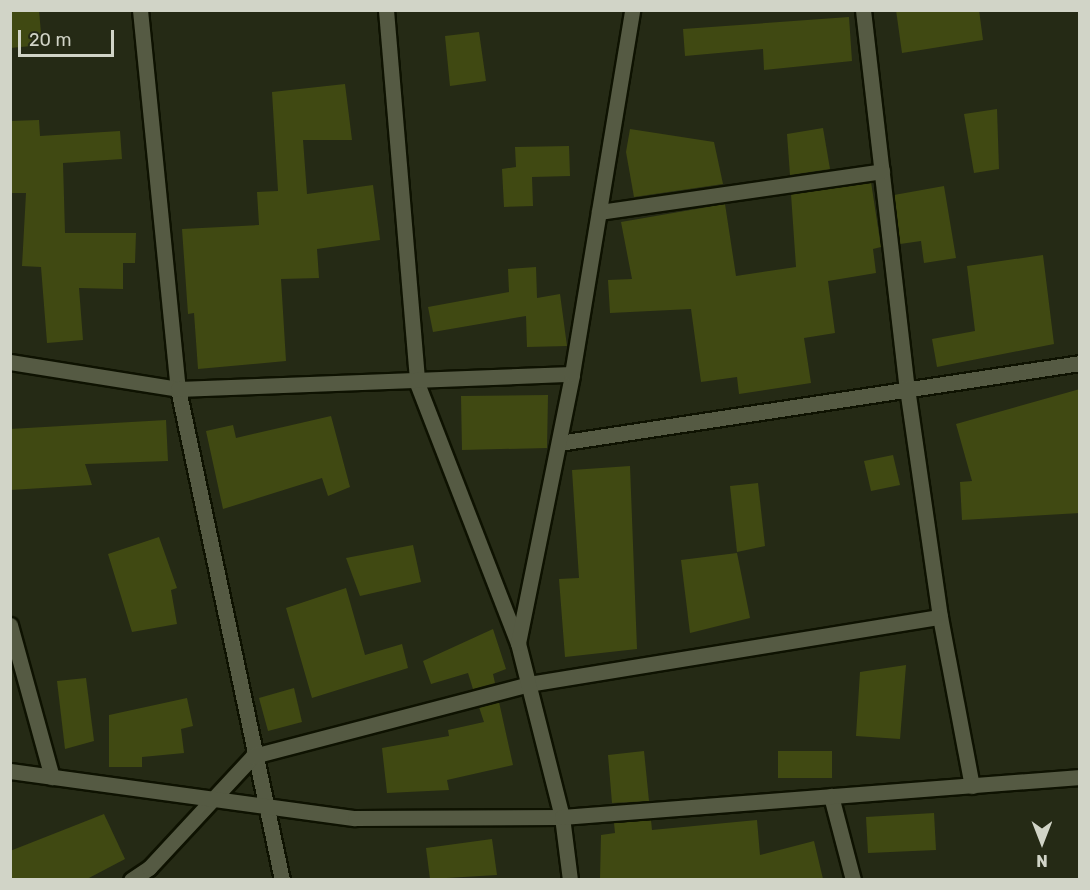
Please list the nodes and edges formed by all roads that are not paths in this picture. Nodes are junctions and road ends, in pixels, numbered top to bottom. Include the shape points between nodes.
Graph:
1 (140, 10) edge
2 (386, 10) edge
3 (632, 10) edge
4 (863, 10) edge
5 (882, 171) junction
6 (599, 212) junction
7 (10, 362) edge
8 (1080, 363) edge
9 (572, 374) junction
10 (417, 383) junction
11 (907, 388) junction
12 (178, 389) junction
13 (559, 443) junction
14 (940, 617) junction
15 (10, 625) edge
16 (518, 642) junction
17 (529, 684) junction
18 (253, 756) junction
19 (10, 771) edge
20 (52, 777) junction
21 (1080, 777) edge
22 (972, 786) junction
23 (831, 796) junction
24 (213, 798) junction
25 (264, 806) junction
26 (562, 817) junction
27 (131, 879) edge
28 (282, 879) edge
29 (570, 879) edge
30 (853, 879) edge

1 - 12 street
2 - 10 street
3 - 6 street
4 - 5 street
5 - 6 street
5 - 11 street
6 - 9 street
7 - 12 street
8 - 11 street
9 - 10 street
9 - 13 street
10 - 12 street
10 - 16 street
11 - 13 street
11 - 14 street
12 - 18 street
13 - 16 street
14 - 17 street
14 - 22 street
15 - 20 street
16 - 17 street
17 - 18 street
17 - 26 street
18 - 24 street
18 - 25 street
19 - 20 street
20 - 24 street
21 - 22 street
22 - 23 street
23 - 26 street
23 - 30 street
24 - 25 street
24 - 27 street via 149,868
25 - 26 street via 356,818
25 - 28 street
26 - 29 street

